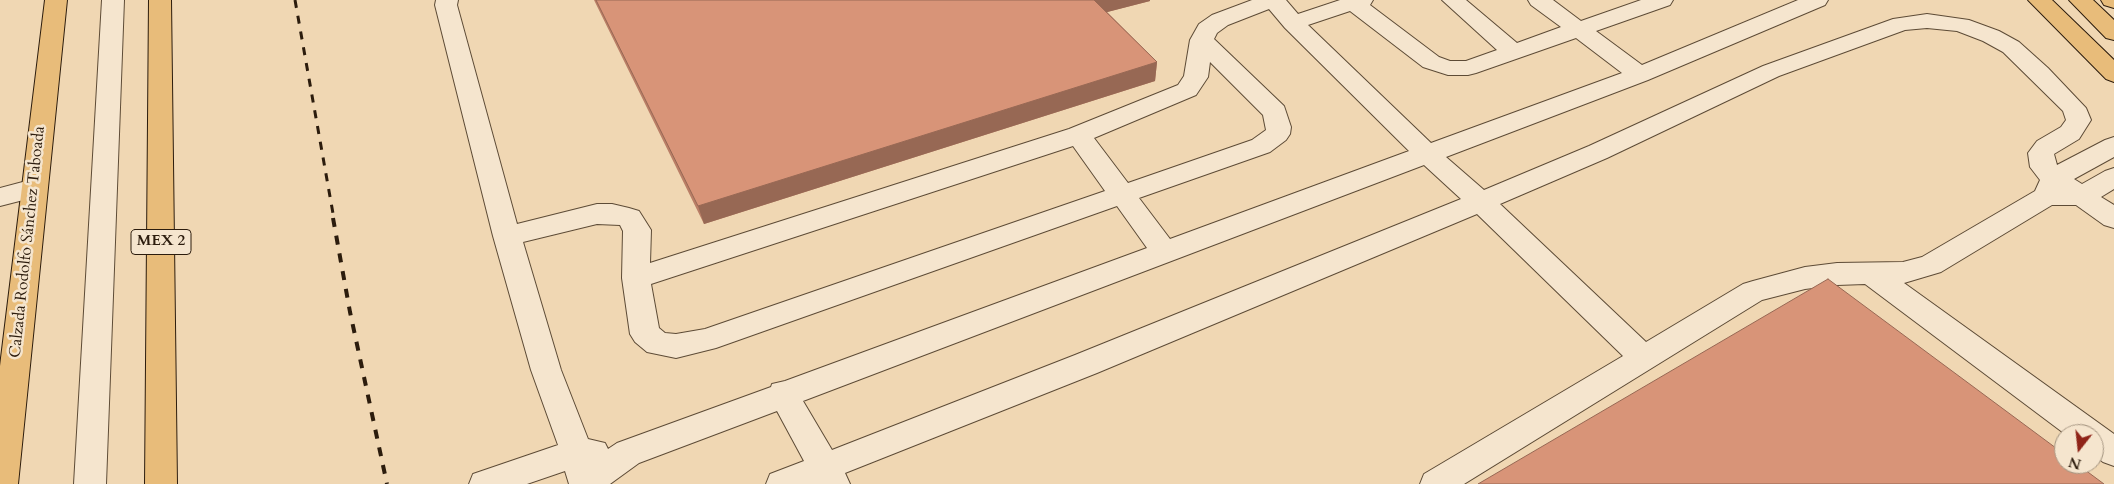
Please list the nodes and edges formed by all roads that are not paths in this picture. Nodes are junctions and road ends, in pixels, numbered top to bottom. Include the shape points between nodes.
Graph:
1 (56, 0) edge
2 (113, 0) edge
3 (160, 0) edge
4 (447, 0) edge
5 (1273, 0) edge
6 (1453, 0) edge
7 (1539, 0) edge
8 (1662, 0) edge
9 (1817, 0) edge
10 (2080, 0) edge
11 (1357, 2) edge
12 (2038, 2) edge
13 (1294, 23) junction
14 (1578, 29) junction
15 (2114, 33) edge
16 (1202, 40) junction
17 (1514, 52) junction
18 (2114, 74) edge
19 (1640, 75) junction
20 (1078, 135) junction
21 (2114, 146) edge
22 (1426, 154) junction
23 (2114, 176) edge
24 (2050, 187) junction
25 (34, 188) junction
26 (1122, 193) junction
27 (2082, 196) junction
28 (0, 197) edge
29 (1481, 202) junction
30 (2114, 218) edge
31 (507, 236) junction
32 (1164, 251) junction
33 (1871, 274) junction
34 (636, 278) junction
35 (1644, 358) junction
36 (784, 393) junction
37 (2075, 424) edge
38 (577, 453) junction
39 (628, 453) junction
40 (829, 476) edge
41 (2, 484) edge
42 (90, 484) edge
43 (161, 484) edge
44 (485, 484) edge
45 (585, 484) edge
46 (782, 484) edge
47 (1436, 484) edge

1 - 25 main road, Calzada Rodolfo Sánchez Taboada
2 - 42 street
3 - 43 main road, MEX 2
4 - 31 street
5 - 13 street
5 - 16 street via 1220,20 1207,29
6 - 17 street
7 - 14 street
8 - 14 street
9 - 19 street
10 - 15 main road
11 - 13 street
11 - 17 street via 1431,62 1448,68 1468,68
12 - 18 main road
13 - 22 street
14 - 17 street
14 - 19 street
16 - 20 street via 1196,77 1186,90
16 - 26 street via 1275,112 1279,127 1277,134 1261,146
19 - 22 street
20 - 26 street
20 - 34 street
21 - 24 street
22 - 29 street
22 - 32 street
23 - 27 street
24 - 27 street
24 - 29 street via 2041,153 2070,133 2079,120 2074,108 2011,47 1961,26 1927,21 1901,24 1771,71 1598,152
24 - 33 street via 1931,265 1903,273
25 - 28 street
25 - 41 main road, Calzada Rodolfo Sánchez Taboada
26 - 32 street
26 - 34 street via 706,340 676,346 658,344 645,334
27 - 30 street
29 - 35 street
29 - 40 street via 1086,364
31 - 34 street via 597,214 629,218 637,230
31 - 38 street via 546,370
32 - 36 street
33 - 35 street via 1805,278 1754,292
33 - 37 street
35 - 47 street
36 - 39 street
36 - 40 street
38 - 39 street
38 - 44 street
38 - 45 street
39 - 45 street
40 - 46 street

